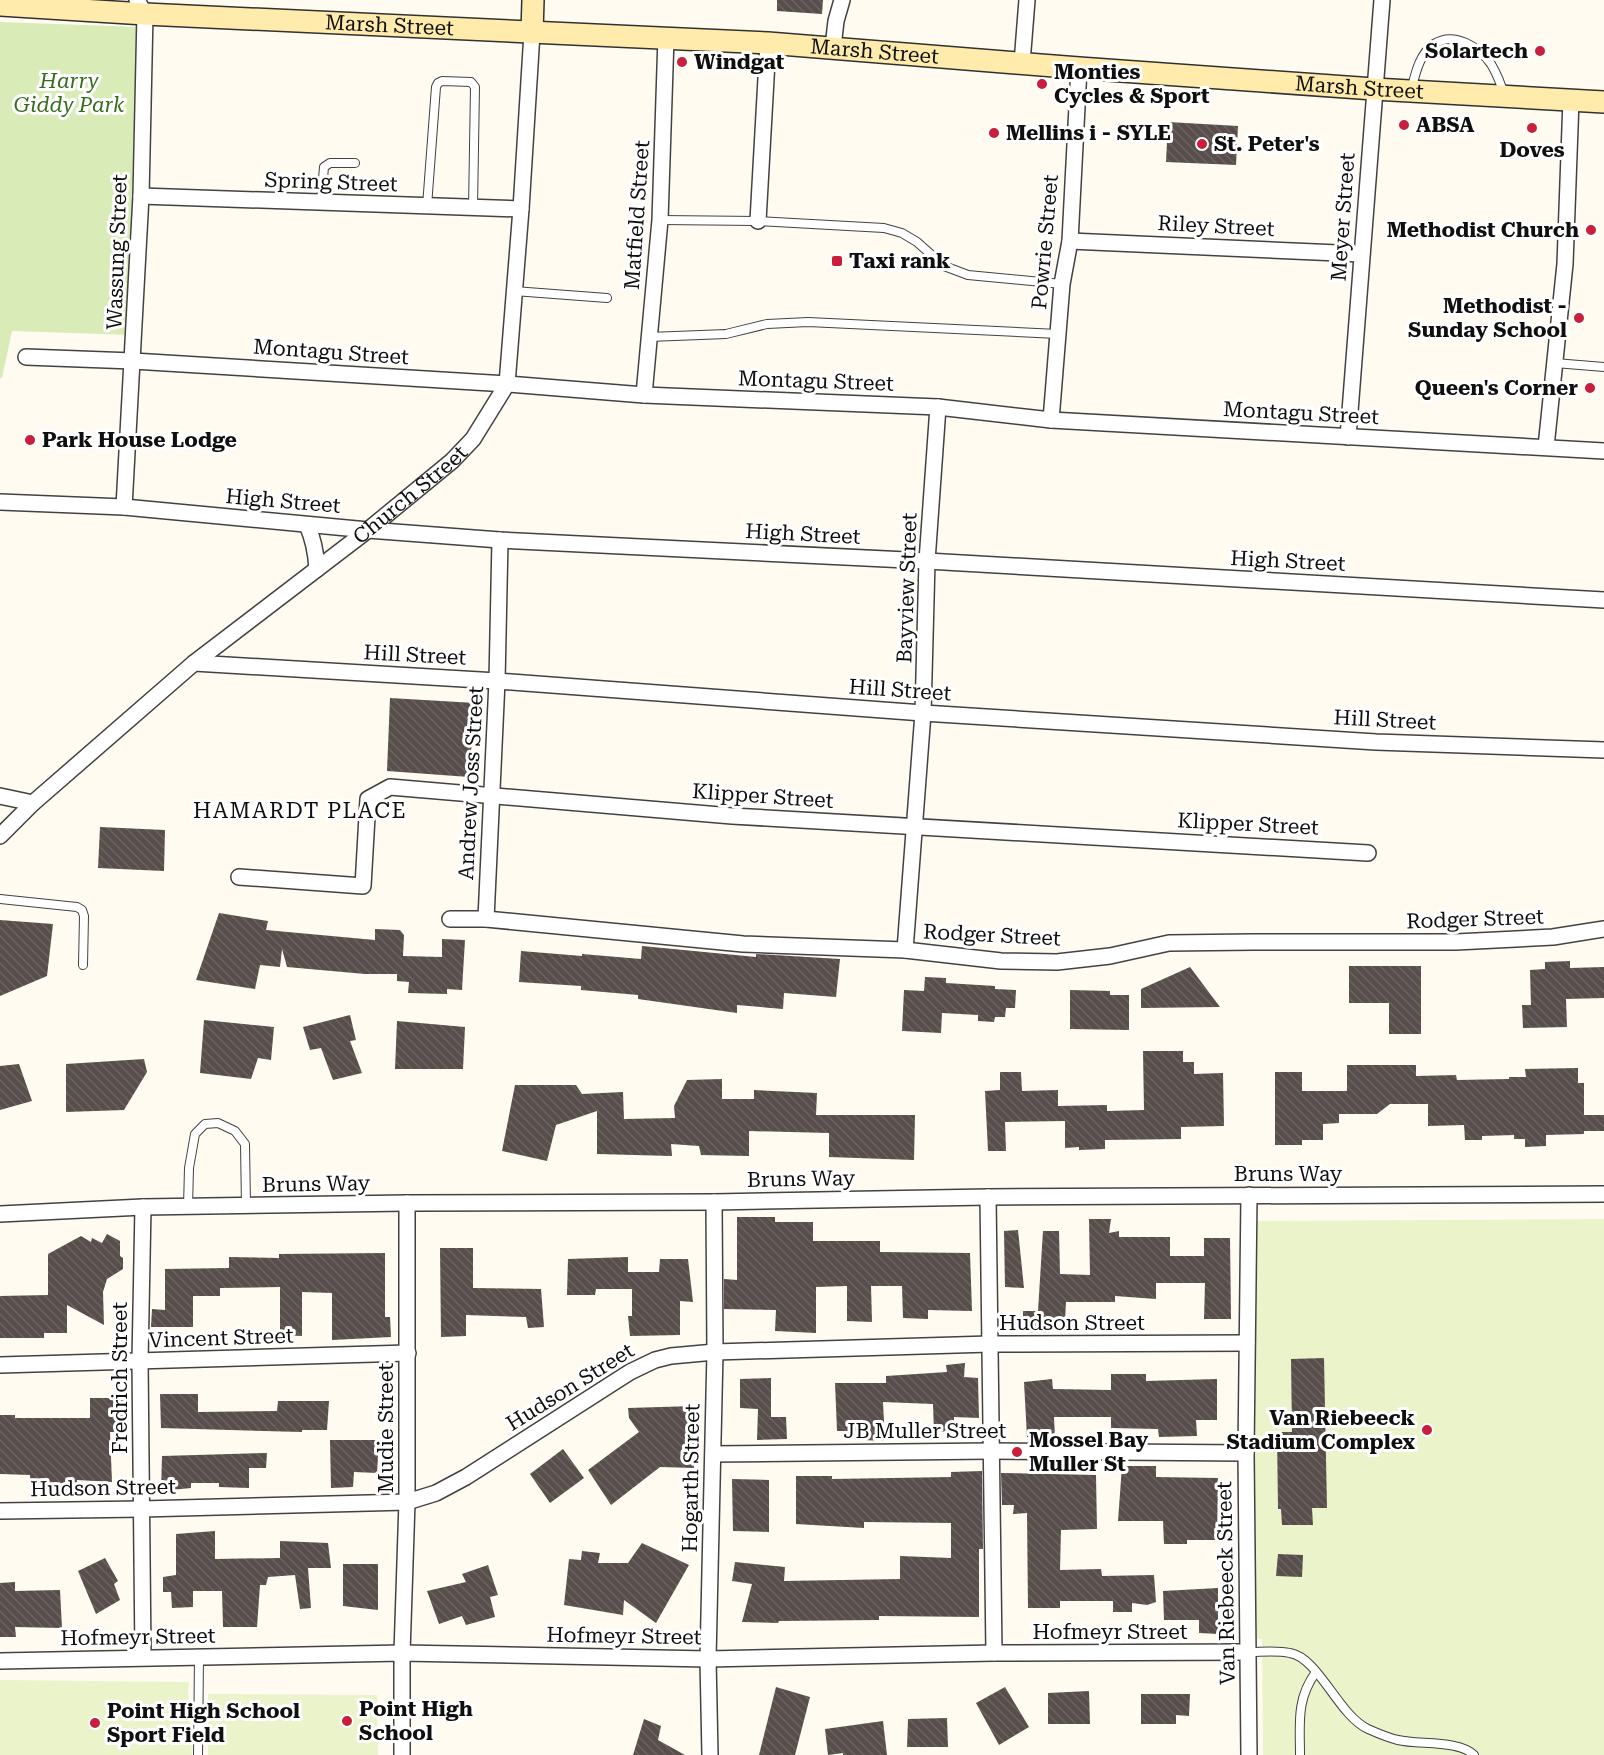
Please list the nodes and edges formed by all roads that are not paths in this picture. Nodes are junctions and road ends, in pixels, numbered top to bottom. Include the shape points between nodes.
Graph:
1 (533, 0) edge
2 (842, 0) edge
3 (1028, 0) edge
4 (1382, 0) edge
5 (0, 5) edge
6 (141, 7) edge
7 (532, 33) junction
8 (666, 38) junction
9 (768, 43) junction
10 (833, 47) junction
11 (1022, 63) junction
12 (1079, 68) junction
13 (1374, 89) junction
14 (1411, 91) junction
15 (1505, 96) junction
16 (1571, 100) junction
17 (1604, 102) edge
18 (355, 163) dead end
19 (141, 196) junction
20 (321, 202) junction
21 (427, 206) junction
22 (473, 208) junction
23 (521, 209) junction
24 (660, 220) junction
25 (758, 221) junction
26 (1070, 241) junction
27 (1361, 254) junction
28 (1062, 284) junction
29 (514, 291) junction
30 (607, 298) dead end
31 (1058, 334) junction
32 (649, 337) junction
33 (26, 357) dead end
34 (133, 361) junction
35 (1555, 363) junction
36 (1604, 367) edge
37 (507, 384) junction
38 (644, 395) junction
39 (938, 407) junction
40 (1051, 420) junction
41 (1348, 437) junction
42 (1546, 447) junction
43 (1604, 451) edge
44 (0, 502) edge
45 (124, 507) junction
46 (308, 525) junction
47 (368, 530) junction
48 (500, 540) junction
49 (927, 561) junction
50 (317, 569) junction
51 (1604, 600) edge
52 (194, 663) junction
53 (497, 681) junction
54 (923, 713) junction
55 (1604, 750) edge
56 (491, 795) junction
57 (0, 796) edge
58 (33, 803) junction
59 (915, 826) junction
60 (0, 836) edge
61 (1368, 853) dead end
62 (239, 878) dead end
63 (0, 899) edge
64 (450, 919) dead end
65 (486, 919) junction
66 (1604, 929) edge
67 (905, 950) junction
68 (83, 965) dead end
69 (1604, 1194) edge
70 (1249, 1196) junction
71 (988, 1197) junction
72 (714, 1202) junction
73 (407, 1203) junction
74 (246, 1206) junction
75 (143, 1207) junction
76 (188, 1207) junction
77 (0, 1214) edge
78 (1247, 1343) junction
79 (990, 1344) junction
80 (715, 1352) junction
81 (408, 1353) junction
82 (140, 1361) junction
83 (0, 1365) edge
84 (991, 1451) junction
85 (1246, 1453) junction
86 (713, 1454) junction
87 (406, 1502) junction
88 (142, 1509) junction
89 (0, 1511) edge
90 (1248, 1652) junction
91 (402, 1653) junction
92 (994, 1653) junction
93 (199, 1656) junction
94 (142, 1657) junction
95 (708, 1659) junction
96 (0, 1661) edge
97 (1316, 1672) junction
98 (198, 1755) edge
99 (402, 1755) edge
100 (710, 1755) edge
101 (1250, 1755) edge
102 (1300, 1755) edge
103 (1474, 1755) edge

1 - 7 street, Church Street
2 - 10 street
3 - 11 street
4 - 13 street, Meyer Street
5 - 6 street, Marsh Street
6 - 7 street, Marsh Street
6 - 19 street, Wassung Street
7 - 8 street, Marsh Street
7 - 23 street, Church Street
8 - 9 street, Marsh Street
8 - 24 street, Matfield Street
9 - 10 street, Marsh Street
9 - 25 street
10 - 11 street, Marsh Street
11 - 12 street, Marsh Street
12 - 13 street, Marsh Street
12 - 26 street, Powrie Street
13 - 14 street, Marsh Street
13 - 27 street, Meyer Street
14 - 15 street, Marsh Street
14 - 15 lane via 1419,63 1433,44 1455,40 1475,47 1485,56
15 - 16 street, Marsh Street
16 - 17 street, Marsh Street
16 - 35 street via 1565,264
18 - 20 lane via 330,163 324,167
19 - 20 street, Spring Street
19 - 34 street, Wassung Street
20 - 21 street, Spring Street
21 - 22 street, Spring Street
21 - 22 lane via 436,87 442,81 471,82 475,87
22 - 23 street, Spring Street
23 - 29 street, Church Street
24 - 25 lane
24 - 32 street, Matfield Street
25 - 28 lane via 884,228 917,242 954,271
26 - 27 street, Riley Street
26 - 28 street, Powrie Street
27 - 41 street, Meyer Street
28 - 31 street, Powrie Street
29 - 30 lane
29 - 37 street, Church Street
31 - 32 lane via 808,322 767,324 726,333
31 - 40 street, Powrie Street
32 - 38 street, Matfield Street
33 - 34 street, Montagu Street
34 - 37 street, Montagu Street
34 - 45 street, Wassung Street
35 - 36 lane
35 - 42 street
37 - 38 street, Montagu Street
37 - 47 street, Church Street via 473,439 459,454
38 - 39 street, Montagu Street
39 - 40 street, Montagu Street
39 - 49 street, Bayview Street
40 - 41 street, Montagu Street
41 - 42 street, Montagu Street
42 - 43 street, Montagu Street
44 - 45 street, High Street
45 - 46 street, High Street
46 - 47 street, High Street
46 - 50 street
47 - 48 street, High Street
47 - 50 street, Church Street
48 - 49 street, High Street
48 - 53 street, Andrew Joss Street
49 - 51 street, High Street
49 - 54 street, Bayview Street
50 - 52 street, Church Street
52 - 53 street, Hill Street
52 - 58 street, Church Street
53 - 54 street, Hill Street
53 - 56 street, Andrew Joss Street
54 - 55 street, Hill Street via 1376,742
54 - 59 street, Bayview Street
56 - 59 street, Klipper Street via 732,816
56 - 62 street, Klipper Street via 390,787 368,799 363,886
56 - 65 street, Andrew Joss Street
57 - 58 street
58 - 60 street, Church Street
59 - 61 street, Klipper Street
59 - 67 street, Bayview Street
63 - 68 lane via 82,910
64 - 65 street, Rodger Street
65 - 67 street, Rodger Street via 743,944
66 - 67 street, Rodger Street via 1553,937 1456,942 1169,944 1057,962 1001,961
69 - 70 street, Bruns Way
70 - 71 street, Bruns Way
70 - 78 street, Van Riebeeck Street
71 - 72 street, Bruns Way
71 - 79 street
72 - 73 street, Bruns Way
72 - 80 street, Hogarth Street
73 - 74 street, Bruns Way
73 - 81 street, Mudie Street
74 - 76 street, Bruns Way
74 - 76 lane via 244,1144 235,1131 218,1123 205,1124 195,1134
75 - 76 street, Bruns Way
75 - 77 street, Bruns Way
75 - 82 street, Fredrich Street
78 - 79 street, Hudson Street
78 - 85 street, Van Riebeeck Street
79 - 80 street, Hudson Street
79 - 84 street
80 - 86 street, Hogarth Street
80 - 87 street, Hudson Street via 671,1356 630,1372 466,1477 436,1493
81 - 82 street, Vincent Street
81 - 87 street, Mudie Street
82 - 83 street, Vincent Street
82 - 88 street, Fredrich Street
84 - 85 street, JB Muller Street
84 - 86 street, JB Muller Street
84 - 92 street
85 - 90 street, Van Riebeeck Street
86 - 95 street, Hogarth Street
87 - 88 street, Hudson Street
87 - 91 street, Mudie Street
88 - 89 street, Hudson Street
88 - 94 street, Fredrich Street
90 - 92 street, Hofmeyr Street
90 - 97 lane via 1289,1653 1306,1661
90 - 101 street, Van Riebeeck Street
91 - 93 street, Hofmeyr Street
91 - 95 street, Hofmeyr Street
91 - 99 street, Mudie Street
92 - 95 street, Hofmeyr Street
93 - 94 street, Hofmeyr Street
93 - 98 lane
94 - 96 street, Hofmeyr Street
95 - 100 street, Hogarth Street
97 - 102 lane via 1300,1704
97 - 103 lane via 1345,1710 1365,1728 1398,1740 1462,1747

